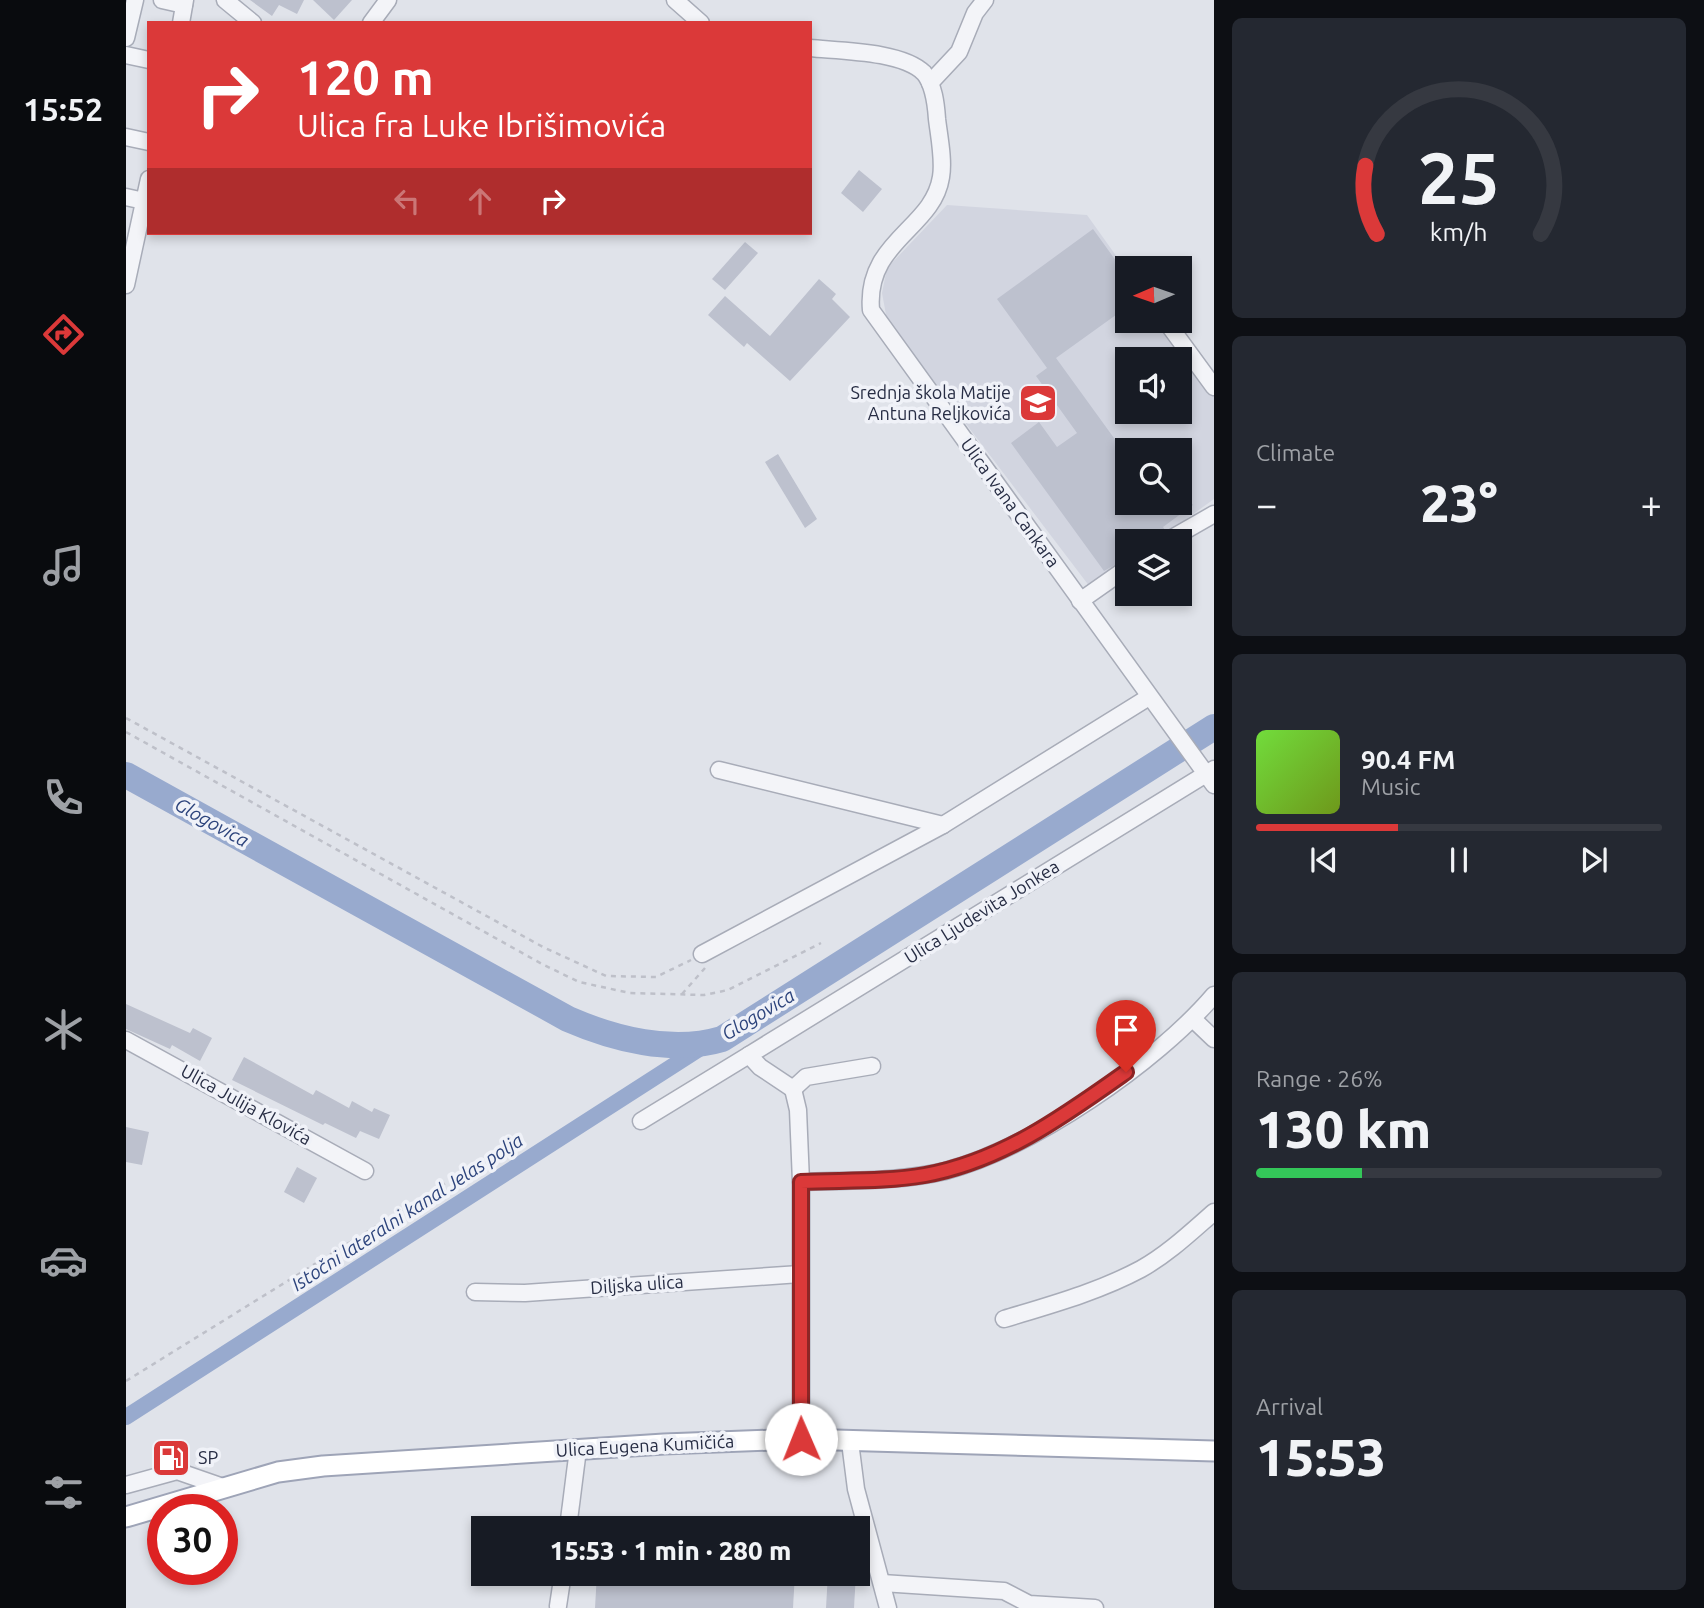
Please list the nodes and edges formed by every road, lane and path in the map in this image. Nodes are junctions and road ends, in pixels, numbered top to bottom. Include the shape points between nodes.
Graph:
1 (135, 0) edge
2 (162, 0) edge
3 (225, 0) edge
4 (388, 0) edge
5 (676, 0) edge
6 (985, 0) edge
7 (185, 3) edge
8 (181, 21) edge
9 (251, 21) edge
10 (372, 21) edge
11 (699, 21) edge
12 (126, 38) edge
13 (812, 48) edge
14 (126, 55) edge
15 (147, 60) edge
16 (930, 83) junction
17 (126, 137) edge
18 (147, 142) edge
19 (147, 188) edge
20 (126, 197) edge
21 (144, 201) junction
22 (126, 285) edge
23 (1175, 333) edge
24 (1213, 385) edge
25 (1214, 514) edge
26 (1188, 529) edge
27 (1115, 576) edge
28 (1080, 601) junction
29 (1154, 704) junction
30 (126, 719) edge
31 (126, 732) edge
32 (719, 771) dead end
33 (1208, 773) edge
34 (943, 825) junction
35 (821, 943) dead end
36 (702, 954) joint
37 (1214, 995) edge
38 (1193, 1019) junction
39 (1214, 1039) edge
40 (126, 1040) edge
41 (749, 1055) junction
42 (872, 1066) dead end
43 (793, 1089) junction
44 (641, 1121) dead end
45 (365, 1171) dead end
46 (449, 1181) dead end
47 (801, 1182) junction
48 (1214, 1212) edge
49 (800, 1274) junction
50 (475, 1293) dead end
51 (1004, 1319) dead end
52 (126, 1381) edge
53 (801, 1439) junction
54 (850, 1442) junction
55 (578, 1449) junction
56 (1214, 1451) edge
57 (126, 1485) edge
58 (223, 1487) junction
59 (570, 1516) edge
60 (126, 1517) edge
61 (882, 1583) junction
62 (560, 1586) edge
63 (558, 1606) edge
64 (888, 1608) edge
65 (1095, 1608) edge

1 - 12 street
2 - 7 street
3 - 9 street
4 - 10 street
5 - 11 street
6 - 16 street via 958,52
7 - 8 street
13 - 16 street via 880,55 919,69
14 - 15 street
16 - 28 street, Ulica Ivana Cankara via 941,178 928,205 878,264 871,310
17 - 18 street
19 - 21 street
20 - 21 street
21 - 22 street
23 - 24 street
25 - 26 street
27 - 28 street
28 - 29 street, Ulica Ivana Cankara
29 - 33 street, Ulica Ivana Cankara
29 - 34 street
30 - 36 path via 543,947 606,976 656,977
31 - 35 path via 579,982 630,993 705,995 728,990
32 - 34 street
33 - 41 street, Ulica Ljudevita Jonkea
34 - 36 street
37 - 38 street
38 - 39 street
38 - 47 street via 1076,1108 1018,1143 922,1175
40 - 45 street, Ulica Julija Klovića
41 - 43 street
41 - 44 street, Ulica Ljudevita Jonkea
42 - 43 street via 806,1077
43 - 47 street
46 - 52 path
47 - 49 street
48 - 51 street via 1143,1268 1095,1291
49 - 50 street, Diljska ulica
49 - 53 street
53 - 54 main road, Ulica Eugena Kumičića
53 - 55 main road, Ulica Eugena Kumičića
54 - 56 main road, Ulica Eugena Kumičića
54 - 61 street via 856,1489
55 - 58 main road, Ulica Eugena Kumičića via 323,1465
55 - 59 street
57 - 58 street via 177,1471
58 - 60 main road, Ulica Eugena Kumičića
61 - 64 street
61 - 65 street via 1004,1591 1029,1604
62 - 63 street

